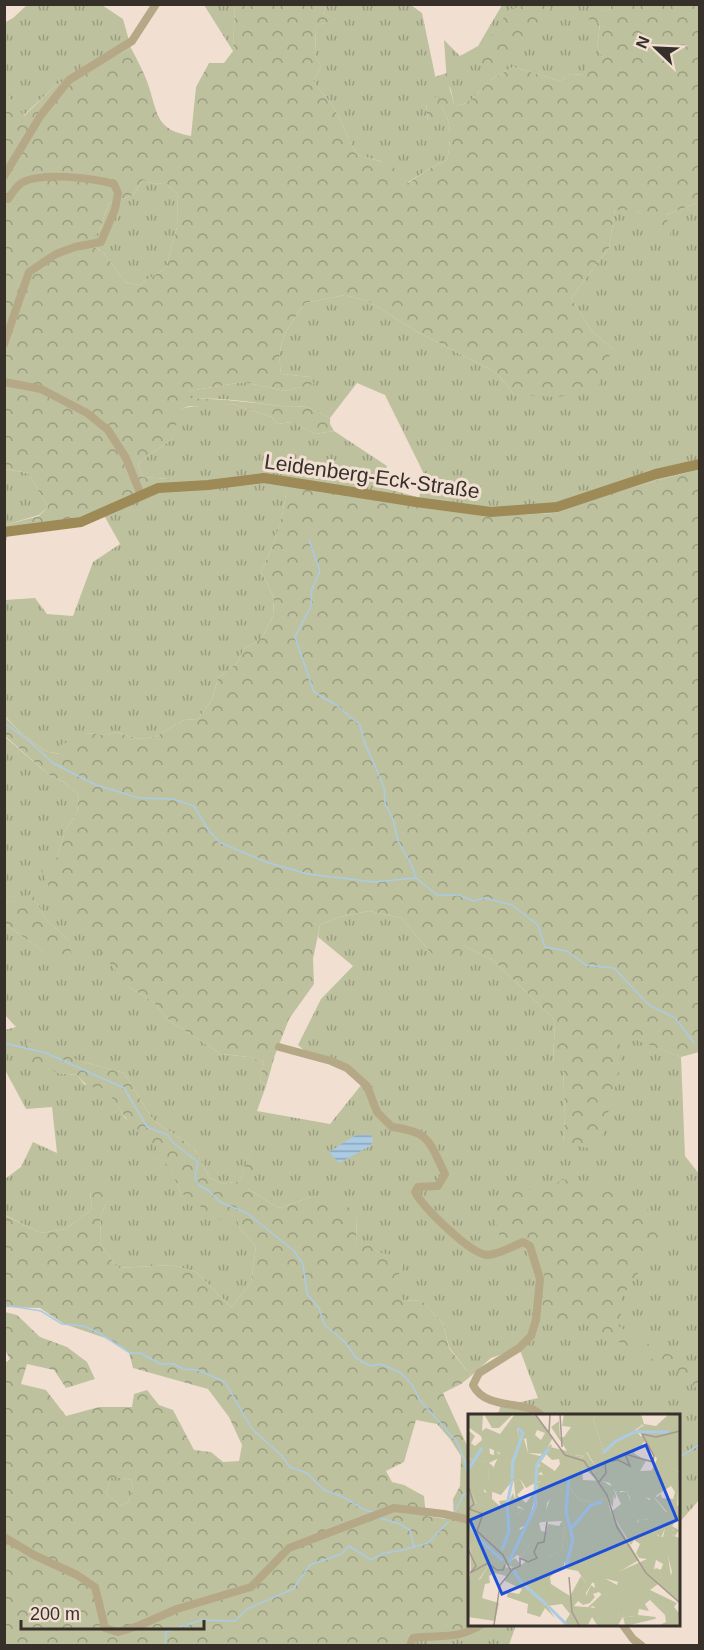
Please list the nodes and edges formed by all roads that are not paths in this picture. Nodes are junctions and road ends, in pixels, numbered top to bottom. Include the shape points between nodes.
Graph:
1 (156, 4) edge
2 (4, 176) edge
3 (4, 199) edge
4 (4, 344) edge
5 (4, 381) edge
6 (699, 464) edge
7 (141, 495) junction
8 (4, 532) edge
9 (279, 1047) dead end
10 (540, 1414) edge
11 (468, 1520) edge
12 (4, 1537) edge
13 (478, 1626) edge
14 (624, 1626) edge
15 (410, 1646) edge
16 (642, 1646) edge

1 - 2 street via 132,41 69,80 41,115
3 - 4 street via 20,184 39,178 96,179 114,184 118,193 100,242 56,254 29,272
5 - 7 street via 41,389 87,413 108,430 126,458
6 - 7 street, Leidenberg-Eck-Straße via 557,507 491,512 264,477 158,488
7 - 8 street, Leidenberg-Eck-Straße via 81,522
9 - 10 street via 347,1068 367,1086 377,1112 392,1127 413,1130 431,1143 445,1174 438,1186 418,1187 415,1192 428,1211 455,1235 486,1255 523,1242 530,1246 540,1279 531,1336 479,1373 473,1385 477,1392 500,1404 531,1408
11 - 12 street via 394,1508 289,1548 251,1587 118,1632 105,1628 95,1587
13 - 15 street via 459,1635 413,1638
14 - 16 street

